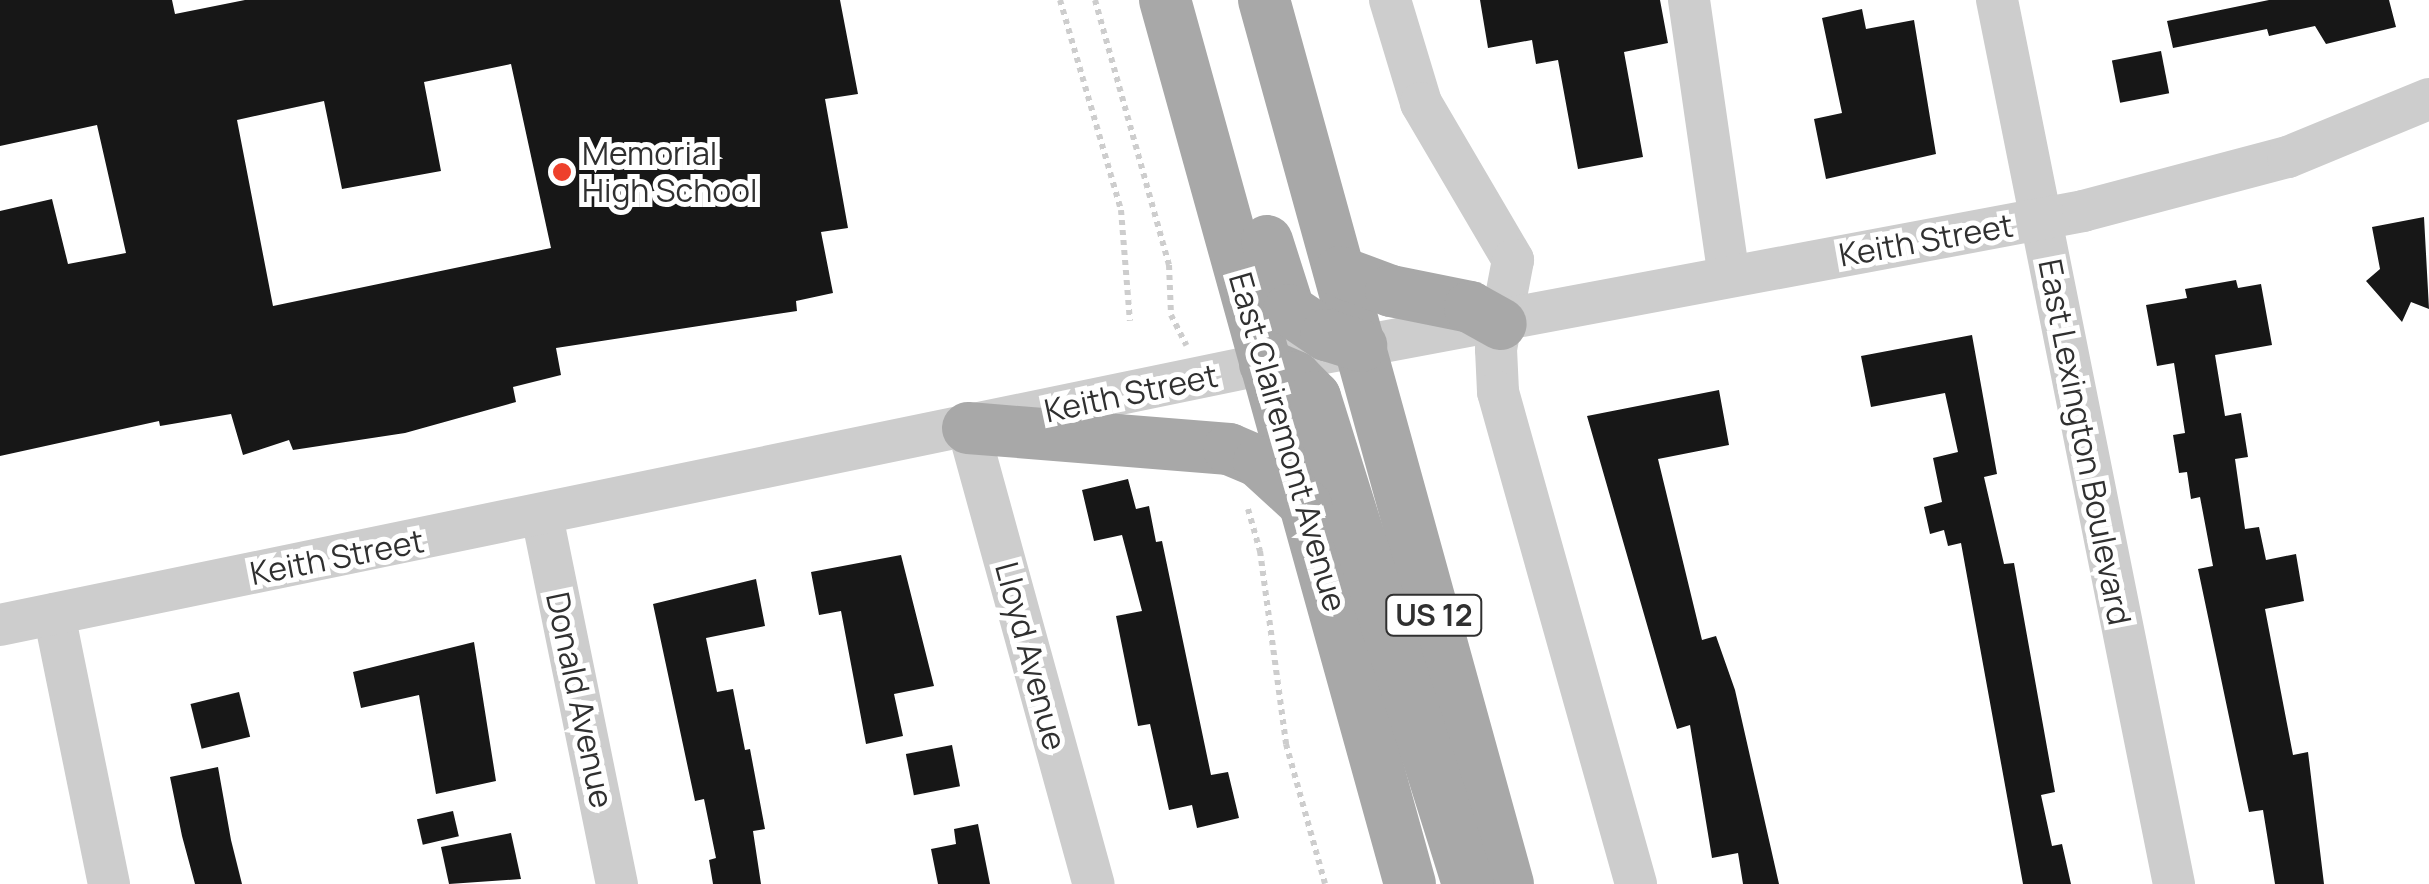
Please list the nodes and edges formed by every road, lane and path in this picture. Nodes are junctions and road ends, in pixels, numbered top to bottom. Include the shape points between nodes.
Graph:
1 (1060, 0) edge
2 (1165, 0) edge
3 (1193, 0) edge
4 (1264, 0) edge
5 (1390, 0) edge
6 (1689, 0) edge
7 (1998, 0) edge
8 (2429, 99) edge
9 (2040, 220) junction
10 (1340, 272) junction
11 (1729, 276) junction
12 (1130, 321) dead end
13 (1501, 324) junction
14 (1360, 346) junction
15 (1266, 364) junction
16 (968, 428) junction
17 (1306, 505) junction
18 (542, 516) junction
19 (54, 614) junction
20 (0, 625) edge
21 (109, 884) edge
22 (617, 884) edge
23 (1094, 884) edge
24 (1410, 884) edge
25 (1468, 884) edge
26 (1508, 884) edge
27 (1636, 884) edge
28 (2174, 884) edge

1 - 12 path via 1122,210
2 - 15 main road, East Clairemont Avenue / US 12
3 - 14 main road via 1289,310 1326,335
4 - 10 main road, US 12
5 - 13 street via 1421,103 1507,243 1513,277
6 - 11 street
7 - 9 street, East Lexington Boulevard
8 - 9 street, Keith Street via 2288,157
9 - 11 street, Keith Street
9 - 28 street, East Lexington Boulevard
10 - 13 main road via 1391,292 1470,307
10 - 14 main road, US 12
11 - 13 street, Keith Street
13 - 14 street, Keith Street
13 - 27 street via 1498,392
14 - 15 street, Keith Street
14 - 26 main road, US 12
15 - 16 street, Keith Street
15 - 17 main road, East Clairemont Avenue / US 12
15 - 25 main road via 1296,377 1316,397
16 - 17 main road via 1229,449 1281,478
16 - 18 street, Keith Street
16 - 23 street, Lloyd Avenue
17 - 24 main road, East Clairemont Avenue / US 12
18 - 19 street, Keith Street
18 - 22 street, Donald Avenue
19 - 20 street, Keith Street
19 - 21 street

